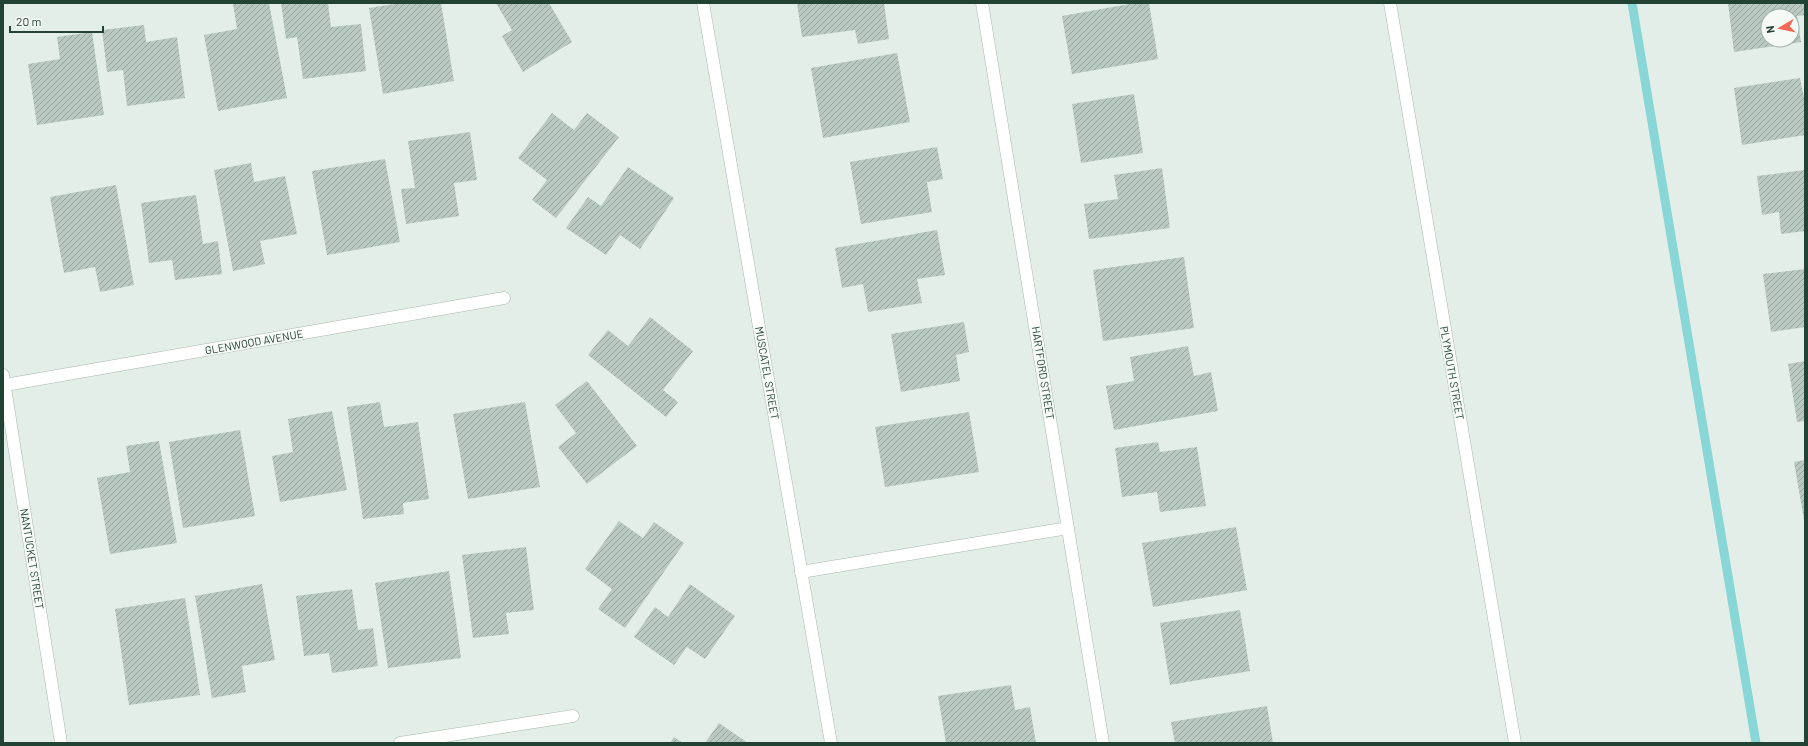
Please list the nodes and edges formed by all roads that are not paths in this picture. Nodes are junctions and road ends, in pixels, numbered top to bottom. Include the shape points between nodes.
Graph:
1 (703, 3) edge
2 (982, 3) edge
3 (1390, 3) edge
4 (504, 298) dead end
5 (4, 380) edge
6 (1068, 528) junction
7 (801, 572) junction
8 (573, 716) dead end
9 (61, 743) edge
10 (400, 743) edge
11 (831, 743) edge
12 (1103, 743) edge
13 (1515, 743) edge

1 - 7 street, MUSCATEL STREET
2 - 6 street, HARTFORD STREET
3 - 13 street, PLYMOUTH STREET
4 - 5 street, GLENWOOD AVENUE
5 - 9 street, NANTUCKET STREET
6 - 7 street
6 - 12 street, HARTFORD STREET
7 - 11 street, MUSCATEL STREET
8 - 10 street

